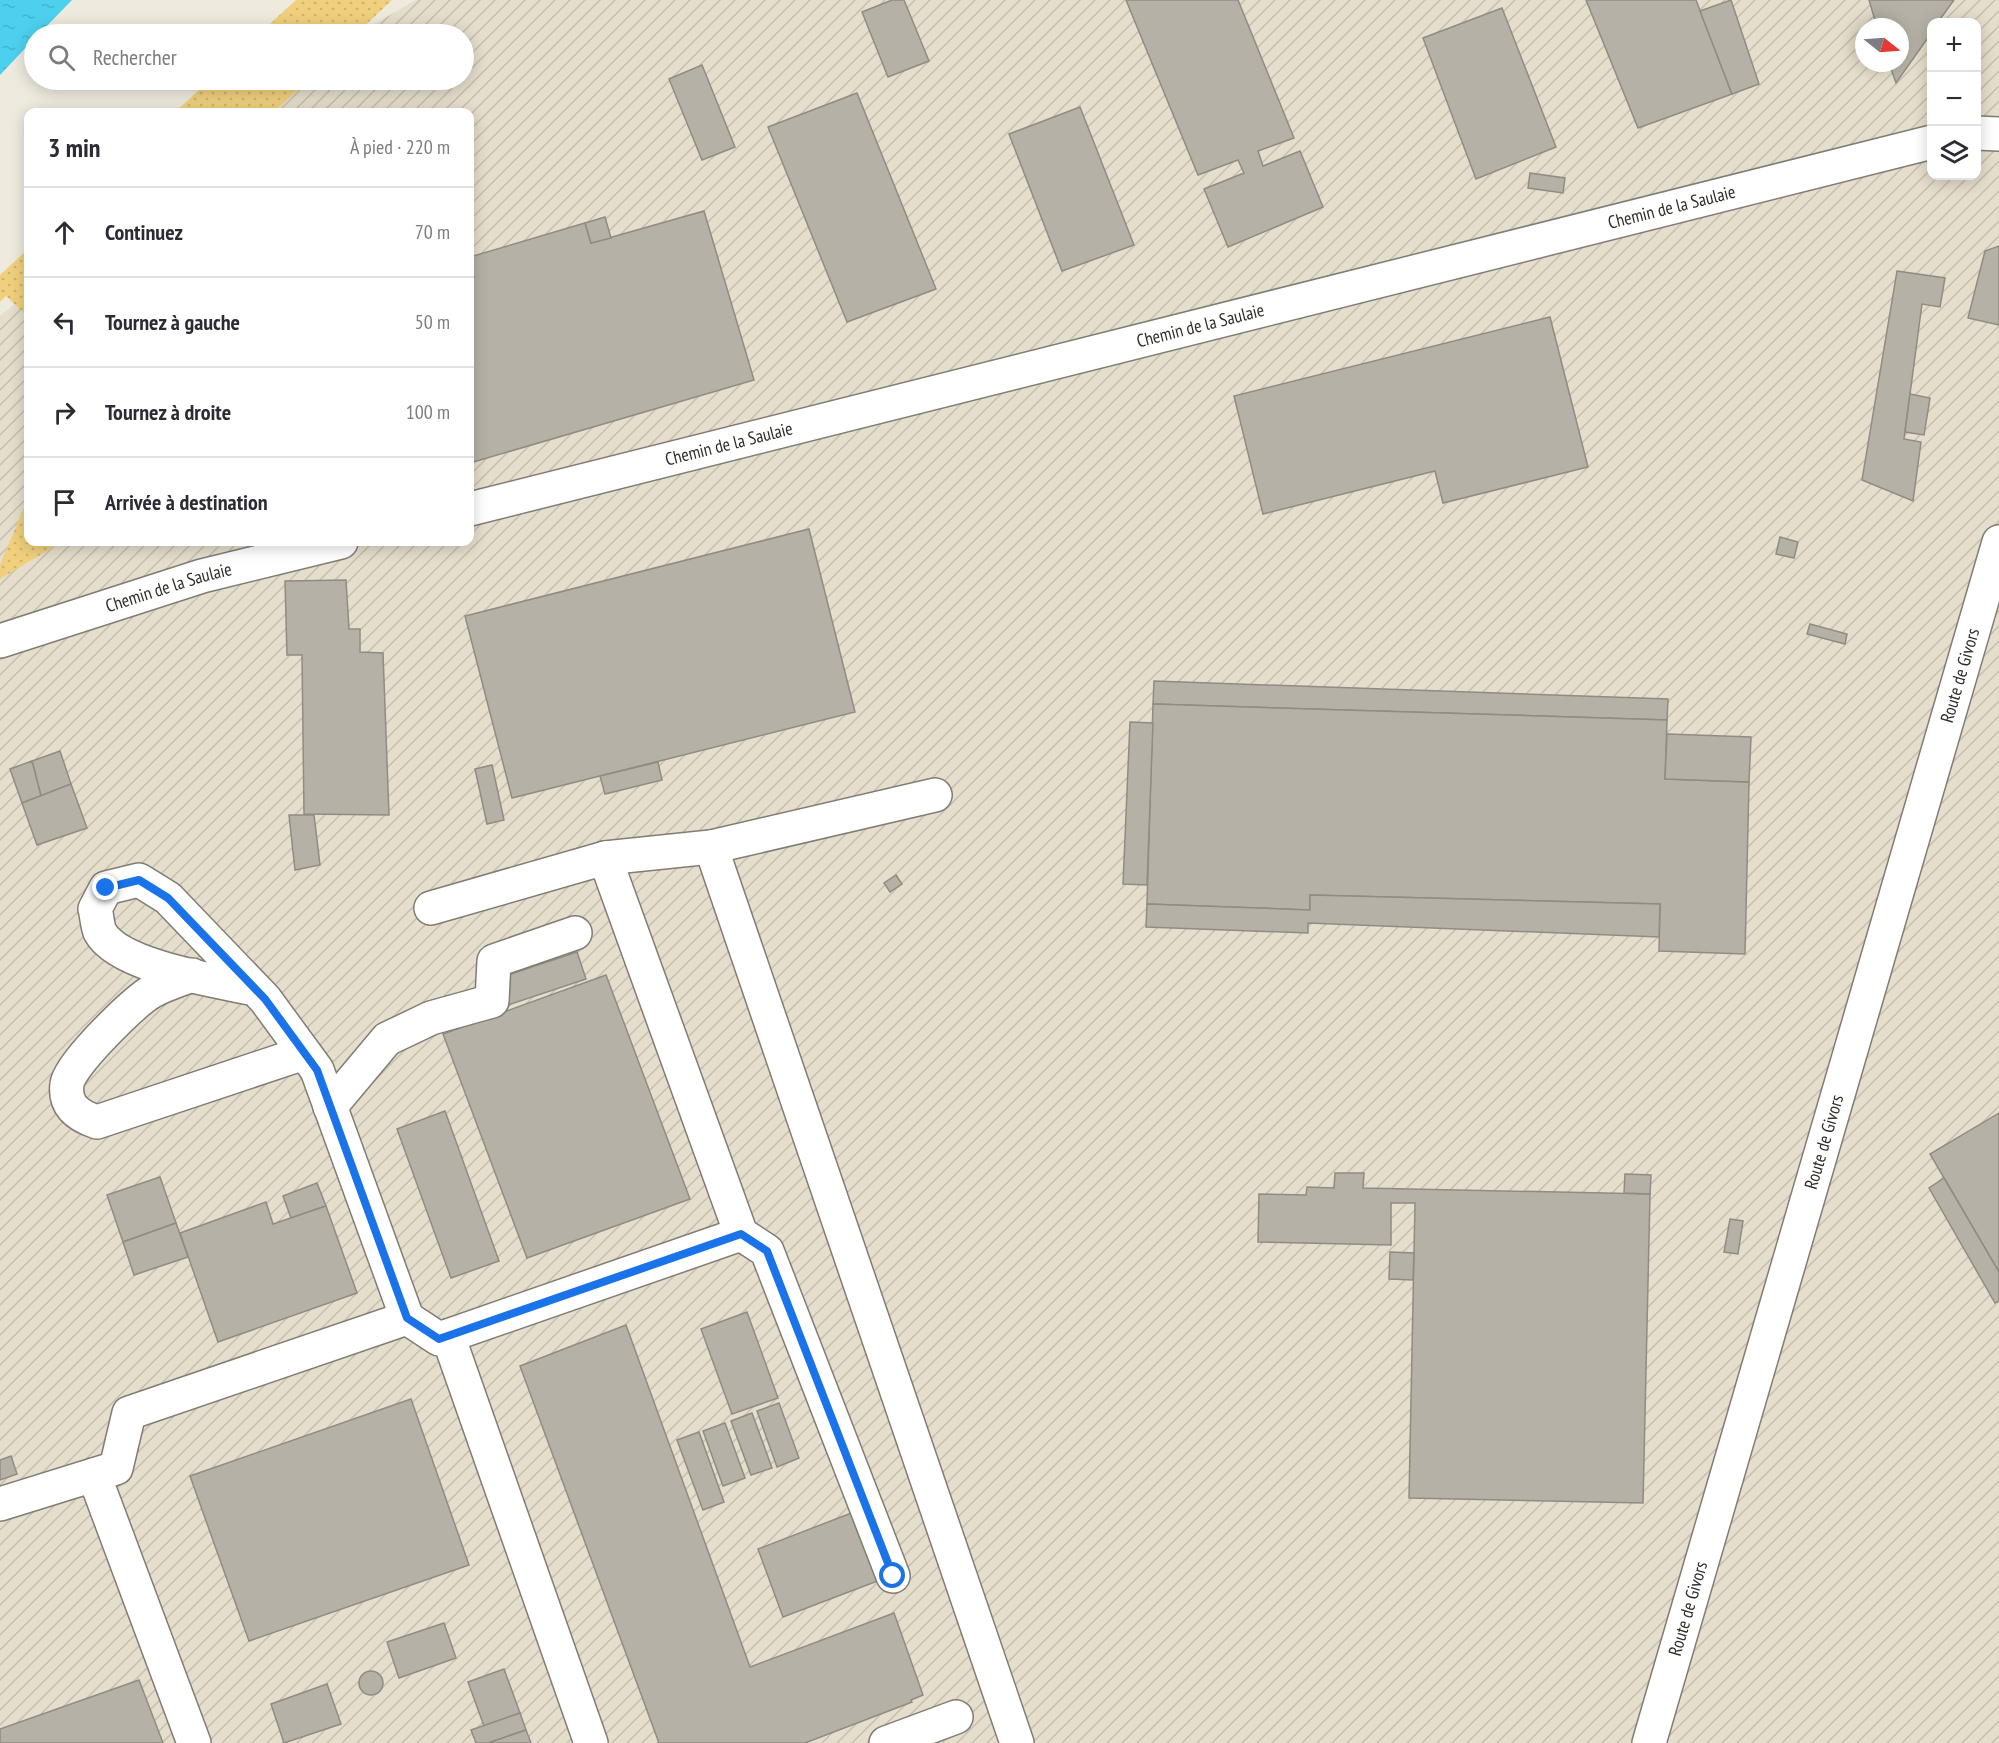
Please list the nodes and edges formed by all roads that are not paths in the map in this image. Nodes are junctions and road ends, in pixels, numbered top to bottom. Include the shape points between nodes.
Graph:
1 (1981, 133) edge
2 (1999, 134) edge
3 (1927, 143) edge
4 (474, 508) edge
5 (1999, 542) edge
6 (325, 546) edge
7 (0, 641) edge
8 (935, 795) dead end
9 (711, 847) junction
10 (605, 858) junction
11 (431, 908) dead end
12 (575, 933) dead end
13 (192, 975) junction
14 (255, 989) junction
15 (304, 1053) junction
16 (330, 1107) junction
17 (741, 1234) junction
18 (407, 1318) junction
19 (448, 1336) junction
20 (94, 1475) junction
21 (0, 1504) edge
22 (893, 1576) dead end
23 (956, 1717) dead end
24 (194, 1743) edge
25 (591, 1743) edge
26 (886, 1743) edge
27 (1017, 1743) edge
28 (1649, 1743) edge

1 - 2 street
3 - 4 street, Chemin de la Saulaie
5 - 28 street, Route de Givors
6 - 7 street, Chemin de la Saulaie via 202,576
8 - 9 street
9 - 10 street
9 - 27 street
10 - 11 street
10 - 17 street
12 - 16 street via 494,961 492,1001 431,1018 387,1039
13 - 14 street
13 - 14 street via 125,955 100,932 95,909 106,888 139,880 168,898
13 - 15 street via 147,994 85,1055 66,1083 68,1103 78,1116 97,1122
14 - 15 street
15 - 16 street via 317,1070
16 - 18 street
17 - 19 street
17 - 22 street via 767,1251
18 - 19 street via 439,1339
18 - 20 street via 129,1413 116,1468
19 - 25 street
20 - 21 street
20 - 24 street
23 - 26 street

